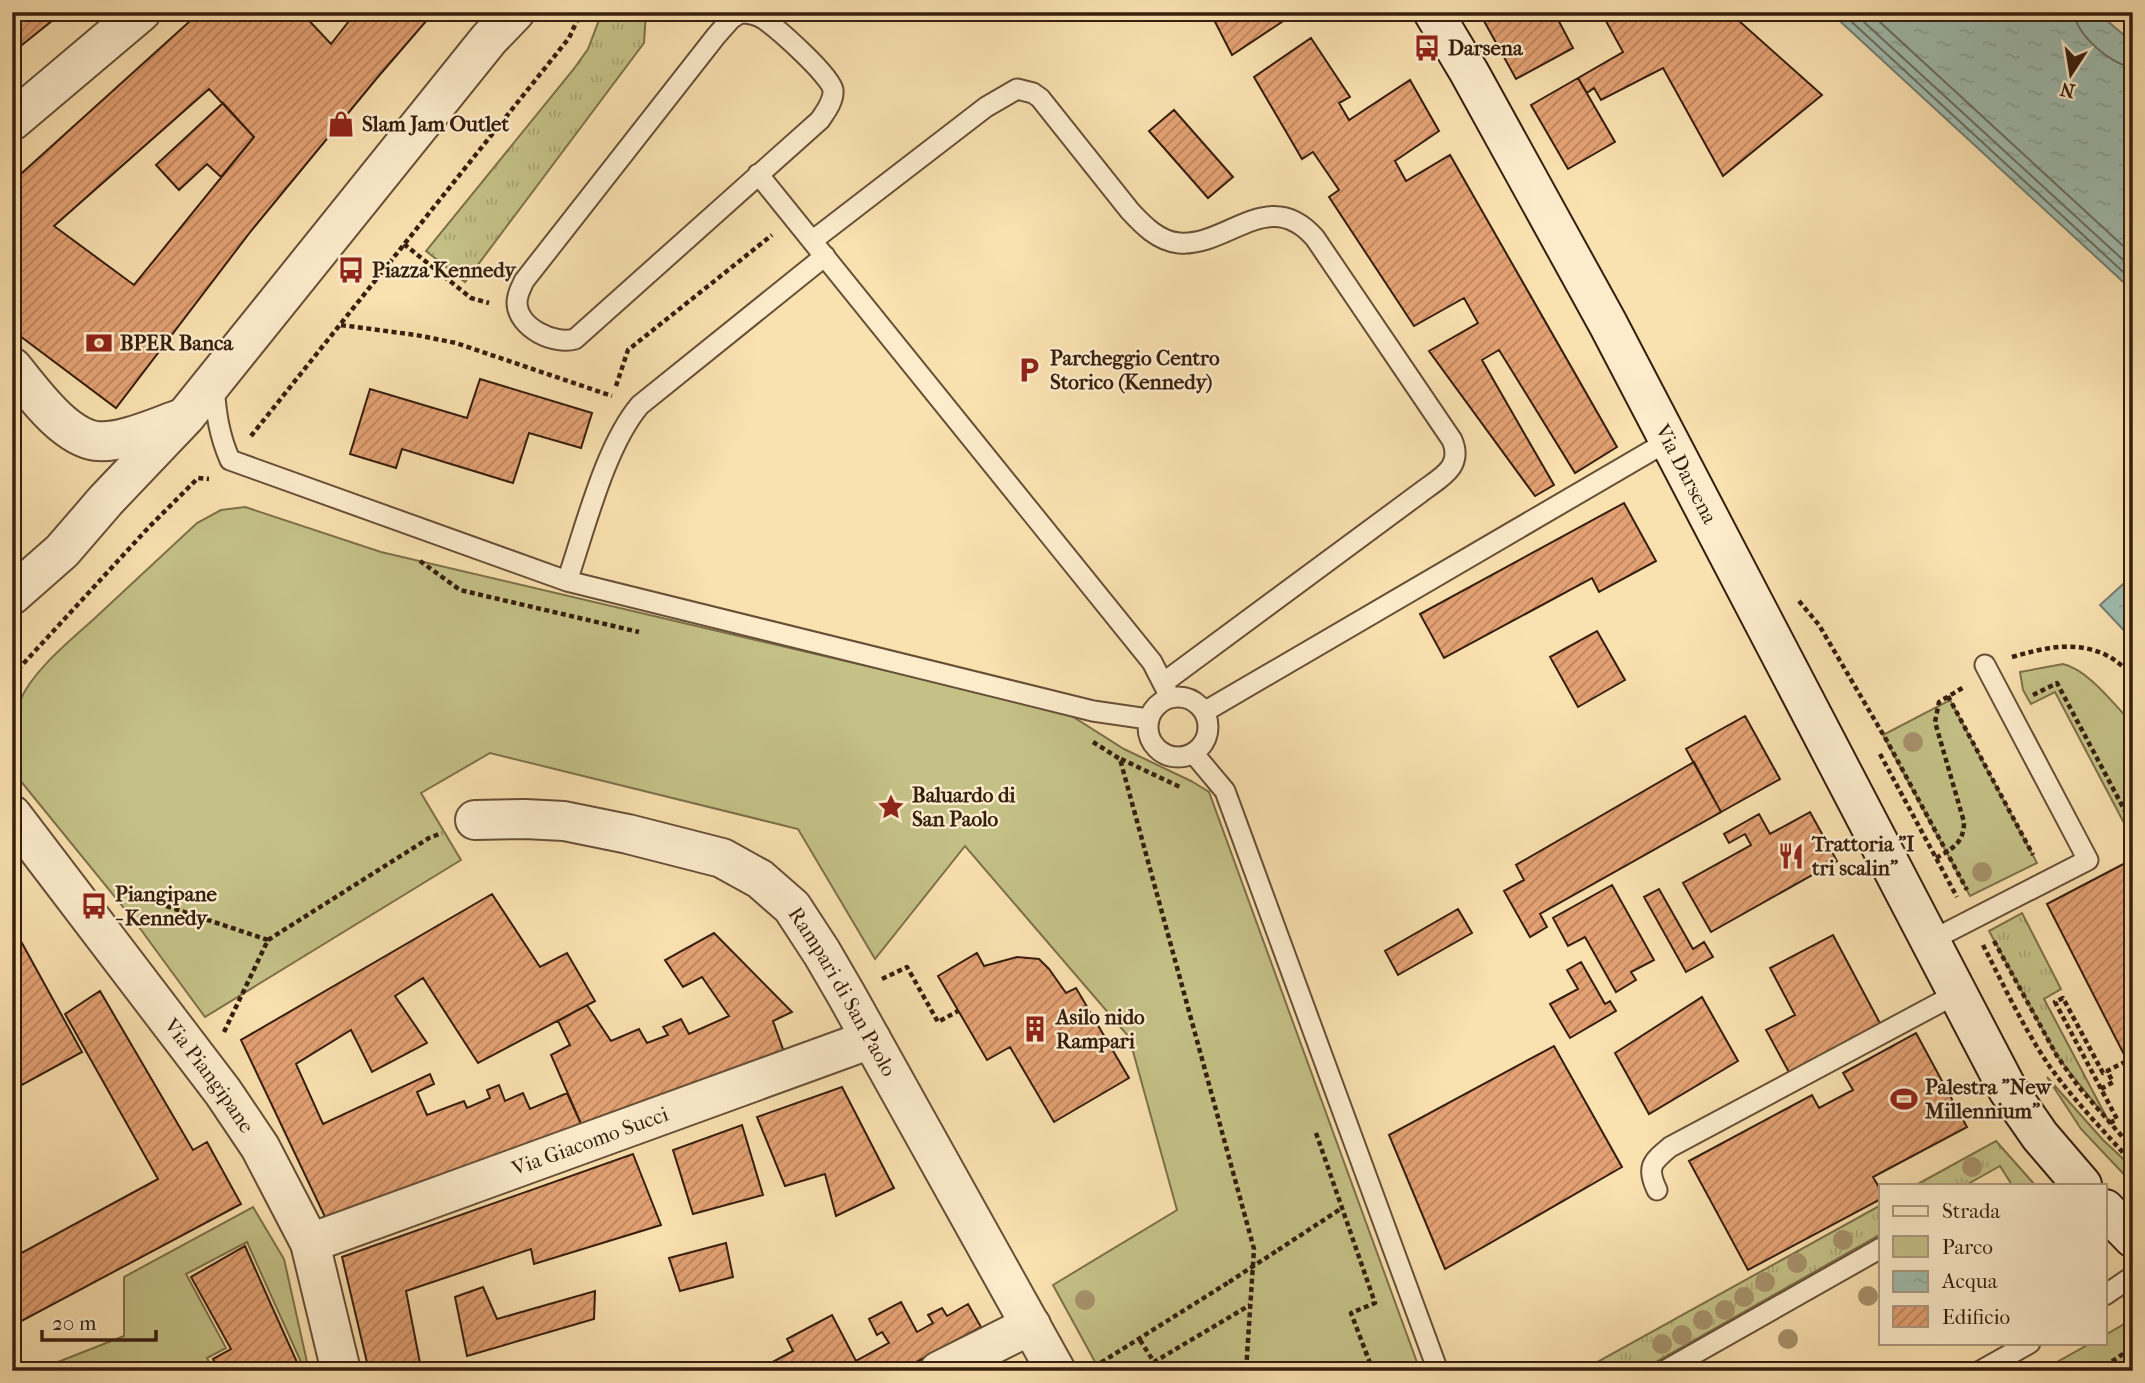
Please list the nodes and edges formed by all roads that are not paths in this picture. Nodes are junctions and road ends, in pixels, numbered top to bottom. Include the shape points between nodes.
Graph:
1 (141, 12) edge
2 (1433, 12) edge
3 (500, 21) edge
4 (12, 121) edge
5 (758, 174) junction
6 (812, 241) junction
7 (825, 256) junction
8 (12, 367) edge
9 (214, 382) junction
10 (186, 417) junction
11 (1668, 441) junction
12 (567, 581) junction
13 (12, 596) edge
14 (1987, 669) road end
15 (1167, 690) junction
16 (1205, 712) junction
17 (1148, 719) junction
18 (1194, 754) junction
19 (12, 815) edge
20 (475, 820) road end
21 (1930, 941) junction
22 (1958, 993) junction
23 (871, 1040) junction
24 (2081, 1184) edge
25 (1657, 1190) dead end
26 (310, 1243) junction
27 (1879, 1249) edge
28 (2133, 1276) edge
29 (2106, 1294) edge
30 (1031, 1325) junction
31 (2028, 1344) edge
32 (341, 1371) edge
33 (939, 1371) edge
34 (1056, 1371) edge
35 (1438, 1371) edge
36 (1664, 1371) edge
37 (1980, 1371) edge

1 - 4 street
2 - 11 street, Via Darsena via 1574,261
3 - 9 street
5 - 5 lane via 575,339 555,340 532,327 519,312 518,293 524,281 716,36 740,13 764,19 823,72 833,89 820,120
5 - 6 lane
6 - 7 lane
6 - 15 lane via 986,107 1017,89 1040,98 1142,223 1162,238 1190,242 1272,218 1305,227 1452,440 1455,462
7 - 12 lane via 629,417 612,452
7 - 15 lane via 1153,662
8 - 10 street via 53,416 95,441 114,440
9 - 10 street
9 - 12 lane via 216,418 230,460
10 - 13 street via 62,551
11 - 16 lane
11 - 21 street, Via Darsena
12 - 17 lane via 1093,711
14 - 21 lane via 2088,860
15 - 16 lane via 1194,701
15 - 17 lane
16 - 18 lane via 1206,740
17 - 18 lane via 1148,734 1162,754 1184,758
18 - 35 lane via 1225,791
19 - 26 street, Via Piangipane via 245,1125
20 - 23 street, Rampari di San Paolo via 564,821 628,834 722,858 760,879 792,908
21 - 22 street, Via Darsena
22 - 24 street, Via Darsena via 2016,1102
22 - 25 lane via 1670,1147 1651,1168
23 - 26 street, Via Giacomo Succi
23 - 30 street, Rampari di San Paolo
26 - 32 street, Via Piangipane
27 - 36 lane
28 - 29 lane
30 - 33 street
30 - 34 street, Rampari di San Paolo
31 - 37 lane

